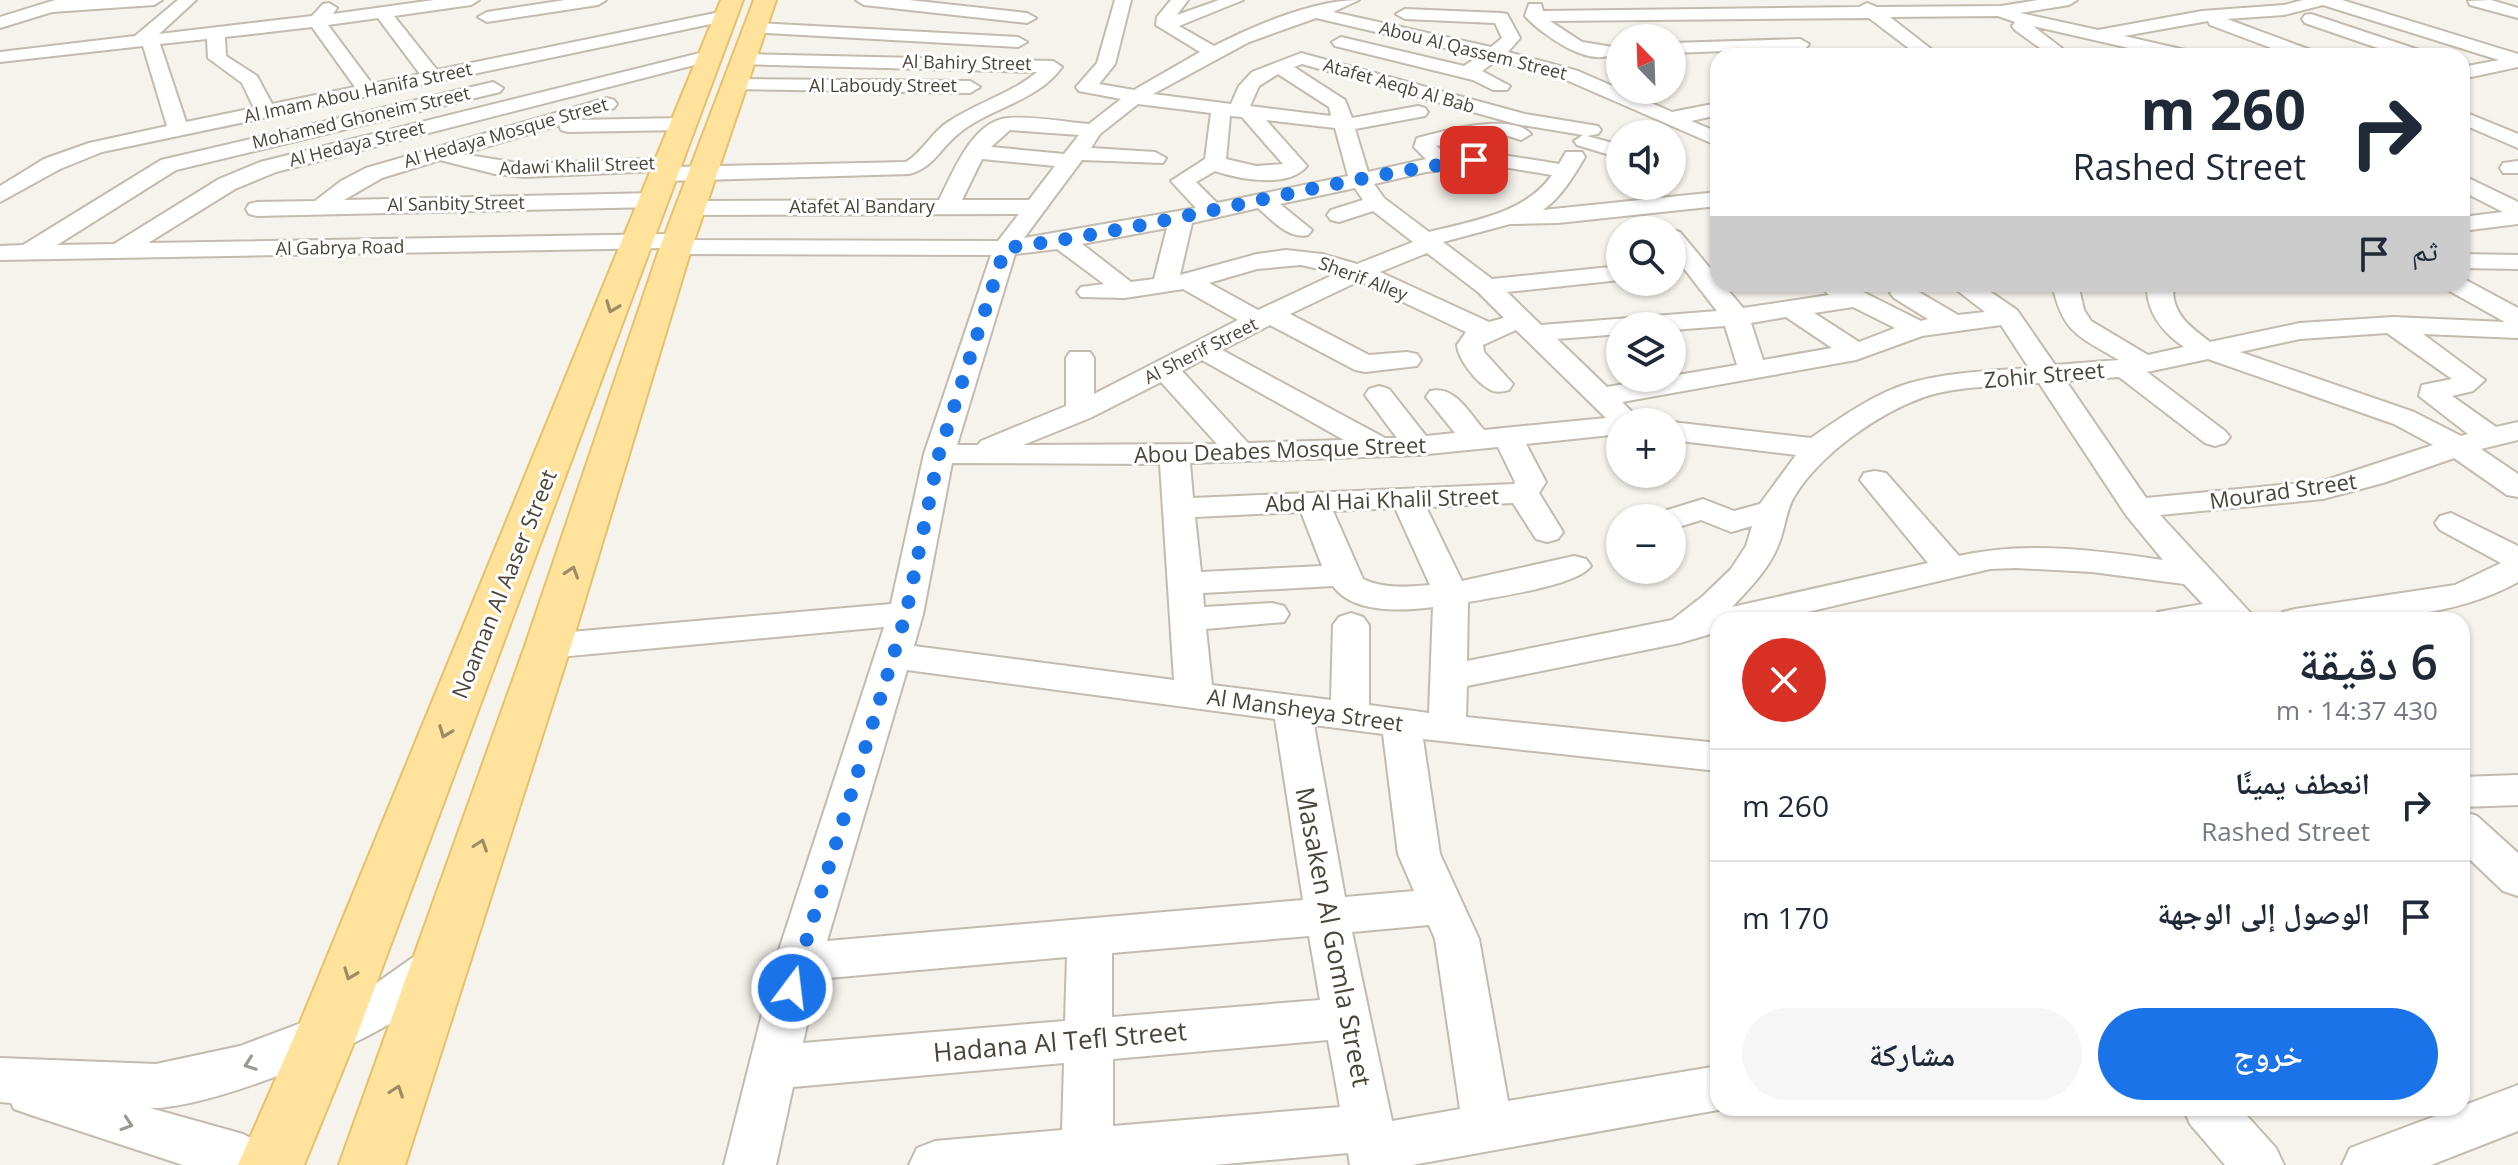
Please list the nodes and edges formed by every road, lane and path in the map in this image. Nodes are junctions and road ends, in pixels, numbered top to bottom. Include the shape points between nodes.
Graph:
1 (73, 0) edge
2 (154, 0) edge
3 (188, 0) edge
4 (336, 0) edge
5 (472, 0) edge
6 (598, 0) edge
7 (864, 0) edge
8 (1011, 0) edge
9 (1043, 0) edge
10 (1123, 0) edge
11 (1180, 0) edge
12 (1235, 0) edge
13 (1551, 0) edge
14 (2221, 0) edge
15 (2324, 0) edge
16 (2476, 1) edge
17 (561, 2) edge
18 (2068, 4) edge
19 (1536, 5) edge
20 (1816, 5) edge
21 (2173, 5) dead end
22 (1864, 6) edge
23 (48, 7) junction
24 (1694, 7) edge
25 (1775, 8) edge
26 (1312, 9) edge
27 (261, 10) dead end
28 (2284, 10) junction
29 (2139, 11) dead end
30 (382, 12) junction
31 (2003, 12) edge
32 (647, 13) dead end
33 (1746, 13) junction
34 (2248, 13) junction
35 (2518, 13) edge
36 (995, 15) junction
37 (1405, 16) edge
38 (2105, 16) dead end
39 (2202, 16) junction
40 (487, 17) junction
41 (1027, 18) junction
42 (317, 21) junction
43 (1, 23) edge
44 (59, 25) dead end
45 (1165, 25) junction
46 (1377, 27) junction
47 (666, 28) junction
48 (241, 30) junction
49 (1831, 31) dead end
50 (1968, 32) dead end
51 (216, 33) junction
52 (2097, 36) junction
53 (146, 40) junction
54 (1346, 40) junction
55 (1007, 41) junction
56 (1153, 41) dead end
57 (598, 42) junction
58 (1031, 42) dead end
59 (1686, 44) edge
60 (2330, 45) dead end
61 (1754, 46) junction
62 (1202, 47) junction
63 (1712, 47) edge
64 (1780, 48) edge
65 (1804, 48) edge
66 (1920, 48) edge
67 (2052, 48) edge
68 (2158, 48) edge
69 (2288, 48) edge
70 (2396, 48) edge
71 (2464, 48) edge
72 (2470, 50) edge
73 (1606, 51) edge
74 (1492, 53) junction
75 (0, 57) edge
76 (1686, 57) edge
77 (1606, 58) edge
78 (520, 59) junction
79 (1291, 62) junction
80 (2517, 66) edge
81 (1467, 73) junction
82 (1571, 75) junction
83 (545, 76) dead end
84 (432, 77) junction
85 (2470, 77) edge
86 (514, 83) dead end
87 (1500, 86) dead end
88 (1032, 87) junction
89 (367, 91) junction
90 (1606, 96) edge
91 (1136, 97) junction
92 (1295, 97) dead end
93 (1570, 97) dead end
94 (1606, 102) edge
95 (1616, 104) edge
96 (1620, 104) edge
97 (997, 106) junction
98 (885, 107) dead end
99 (1237, 109) junction
100 (1355, 109) junction
101 (1710, 111) edge
102 (266, 112) junction
103 (1418, 112) dead end
104 (1051, 116) dead end
105 (1669, 119) junction
106 (2470, 119) edge
107 (2511, 119) edge
108 (549, 121) junction
109 (2470, 122) edge
110 (178, 130) junction
111 (700, 131) edge
112 (1157, 136) dead end
113 (1710, 137) edge
114 (1085, 142) junction
115 (2518, 142) edge
116 (1579, 150) junction
117 (1606, 151) edge
118 (976, 152) junction
119 (440, 153) junction
120 (1155, 158) junction
121 (1215, 162) junction
122 (1437, 169) junction
123 (1359, 178) junction
124 (2471, 182) edge
125 (1691, 183) dead end
126 (1184, 184) junction
127 (281, 192) dead end
128 (1710, 194) edge
129 (2518, 194) edge
130 (0, 195) edge
131 (1272, 198) junction
132 (1647, 200) edge
133 (1710, 200) edge
134 (1376, 203) junction
135 (1654, 206) junction
136 (321, 207) junction
137 (947, 207) junction
138 (1034, 207) junction
139 (257, 209) junction
140 (1212, 211) junction
141 (1585, 213) junction
142 (2518, 214) edge
143 (1339, 215) dead end
144 (1181, 218) junction
145 (1499, 218) junction
146 (2470, 223) edge
147 (1606, 228) edge
148 (1262, 231) dead end
149 (1062, 241) junction
150 (1428, 242) junction
151 (1686, 246) edge
152 (1005, 248) junction
153 (1710, 250) edge
154 (198, 251) junction
155 (117, 252) junction
156 (1686, 252) edge
157 (0, 253) edge
158 (28, 253) junction
159 (2470, 261) edge
160 (2518, 262) edge
161 (1358, 273) junction
162 (0, 274) edge
163 (1606, 274) edge
164 (1686, 274) edge
165 (1704, 275) junction
166 (1176, 283) junction
167 (1710, 283) edge
168 (1487, 287) junction
169 (1125, 290) junction
170 (1090, 292) dead end
171 (1717, 292) edge
172 (1841, 292) edge
173 (1974, 292) edge
174 (2067, 292) edge
175 (2160, 292) edge
176 (2470, 292) edge
177 (1903, 293) dead end
178 (1853, 299) junction
179 (2320, 304) dead end
180 (1790, 308) junction
181 (1686, 316) edge
182 (2008, 316) junction
183 (1736, 317) junction
184 (2515, 317) edge
185 (1264, 318) junction
186 (1954, 324) junction
187 (2393, 325) junction
188 (1528, 326) junction
189 (1606, 326) edge
190 (2351, 327) junction
191 (1917, 329) junction
192 (1488, 332) junction
193 (1203, 350) junction
194 (2206, 350) junction
195 (1856, 352) junction
196 (1080, 358) dead end
197 (1407, 360) dead end
198 (2134, 366) junction
199 (1165, 369) junction
200 (1756, 369) junction
201 (2049, 376) junction
202 (1499, 384) dead end
203 (1786, 391) dead end
204 (1379, 395) dead end
205 (1440, 397) dead end
206 (1601, 397) junction
207 (1612, 408) edge
208 (1080, 412) junction
209 (1606, 427) edge
210 (2504, 433) edge
211 (1686, 435) edge
212 (2215, 437) dead end
213 (1509, 439) junction
214 (1478, 442) junction
215 (2456, 445) junction
216 (1418, 446) junction
217 (1379, 447) junction
218 (1817, 448) junction
219 (1240, 452) junction
220 (954, 454) junction
221 (1174, 455) junction
222 (1875, 480) dead end
223 (2518, 488) edge
224 (1523, 493) junction
225 (1407, 499) junction
226 (1314, 503) junction
227 (1179, 508) junction
228 (2137, 508) junction
229 (1773, 510) junction
230 (1686, 514) edge
231 (2451, 523) dead end
232 (1547, 532) dead end
233 (1574, 566) dead end
234 (1950, 567) junction
235 (2515, 572) edge
236 (1343, 575) junction
237 (2194, 575) junction
238 (1185, 583) junction
239 (1451, 593) junction
240 (1791, 612) edge
241 (2231, 612) edge
242 (2350, 612) edge
243 (906, 614) junction
244 (1272, 614) dead end
245 (1188, 619) junction
246 (489, 621) junction
247 (1710, 624) edge
248 (1351, 625) dead end
249 (1680, 631) junction
250 (553, 632) junction
251 (894, 656) junction
252 (1448, 677) junction
253 (1194, 696) junction
254 (1292, 708) junction
255 (1350, 716) junction
256 (1401, 723) junction
257 (1447, 729) junction
258 (1710, 756) edge
259 (2518, 790) edge
260 (2470, 792) edge
261 (2470, 834) edge
262 (2518, 879) edge
263 (1444, 906) junction
264 (1327, 916) junction
265 (1090, 937) junction
266 (441, 962) junction
267 (798, 962) junction
268 (1347, 1018) junction
269 (326, 1035) junction
270 (1088, 1040) junction
271 (774, 1067) junction
272 (0, 1081) edge
273 (1710, 1089) edge
274 (2518, 1108) edge
275 (2215, 1116) edge
276 (1488, 1129) junction
277 (1373, 1147) edge
278 (1087, 1158) edge
279 (251, 1165) edge
280 (271, 1165) edge
281 (372, 1165) edge
282 (750, 1165) edge
283 (935, 1165) edge
284 (2258, 1165) edge
285 (2368, 1165) edge

1 - 23 street
2 - 23 street
3 - 53 street
4 - 42 street
5 - 30 street
5 - 40 street
6 - 17 street
7 - 36 street
8 - 36 street
9 - 41 street
10 - 91 street via 1119,41 1106,64 1078,93
11 - 45 street
12 - 45 street
13 - 19 street
14 - 34 street
15 - 28 street
15 - 71 street
16 - 35 street
17 - 40 street
17 - 57 street
18 - 31 street
19 - 24 street
19 - 73 street via 1560,37
20 - 22 street
20 - 25 street
20 - 49 street
21 - 39 street
22 - 31 street
22 - 66 street
23 - 43 street
24 - 33 street
24 - 63 street
25 - 33 street
25 - 65 street
26 - 46 street, Abou Al Qassem Street
26 - 54 street
26 - 62 street
27 - 48 street
28 - 34 street
28 - 70 street
29 - 38 street
30 - 42 street
30 - 84 street
31 - 50 street via 1960,23
31 - 52 street
31 - 67 street
32 - 47 street
33 - 61 street
34 - 39 street
34 - 60 street
36 - 41 street
37 - 46 street, Abou Al Qassem Street
37 - 74 street, Abou Al Qassem Street
37 - 74 street via 1501,18 1511,38
39 - 52 street
39 - 69 street
40 - 78 street
41 - 55 street
42 - 48 street
42 - 89 street
43 - 44 street
45 - 62 street
46 - 54 street
47 - 57 street, Al Imam Abou Hanifa Street
47 - 111 street, Al Imam Abou Hanifa Street
48 - 51 street
51 - 53 street
51 - 102 street via 217,58 250,80
52 - 68 street
53 - 75 street
53 - 110 street
54 - 79 street
54 - 81 street
55 - 58 street
55 - 111 street
56 - 62 street
57 - 78 street, Al Imam Abou Hanifa Street
59 - 63 street
61 - 63 street
61 - 64 street
62 - 91 street
63 - 76 street
72 - 80 street
74 - 81 street
74 - 82 street, Abou Al Qassem Street
77 - 82 street
78 - 84 street, Al Imam Abou Hanifa Street
79 - 99 street via 1251,81
79 - 100 street
79 - 116 street, Atafet Aeqb Al Bab via 1500,114
80 - 85 street
81 - 87 street
82 - 90 street, Abou Al Qassem Street
83 - 111 street
84 - 89 street, Al Imam Abou Hanifa Street
86 - 158 street, Mohamed Ghoneim Street via 169,165
88 - 97 street, Al Bahiry Street
88 - 111 street, Al Laboudy Street
88 - 111 street, Al Bahiry Street via 1053,67
89 - 102 street, Al Imam Abou Hanifa Street
91 - 99 street
91 - 114 street
92 - 99 street
93 - 94 street
95 - 116 street
96 - 105 street, Abou Al Qassem Street
97 - 98 street
97 - 111 street, Al Bahiry Street via 952,128 921,164 909,168
99 - 100 street
99 - 121 street
99 - 121 street via 1295,168 1233,171
100 - 103 street
100 - 123 street
101 - 105 street
102 - 110 street, Al Imam Abou Hanifa Street
104 - 114 street
105 - 113 street, Abou Al Qassem Street
106 - 107 street
108 - 111 street
108 - 111 street, Al Hedaya Mosque Street via 632,97
108 - 119 street, Al Hedaya Mosque Street
109 - 115 street
110 - 130 street, Al Imam Abou Hanifa Street via 73,155
111 - 119 street, Adawi Khalil Street via 514,171
111 - 136 street, Al Sanbity Street
111 - 137 street, Atafet Al Bandary
111 - 152 street
111 - 154 street, Al Gabrya Road
111 - 155 street, Al Hedaya Street via 268,167 227,184
111 - 162 street, Al Gabrya Road via 239,272
111 -> 246 main road, Noaman Al Aaser Street
250 -> 111 main road
112 - 120 street
114 - 118 street
114 - 118 street via 1003,124
114 - 120 street
114 - 138 street
116 - 117 street
116 - 122 street
116 - 122 street via 1503,128 1424,142
116 - 145 street via 1542,200
118 - 137 street
119 - 136 street, Al Hedaya Mosque Street via 360,179
120 - 126 street via 1169,177
121 - 126 street via 1184,177
122 - 123 street
123 - 131 street
123 - 134 street
124 - 129 street
124 - 142 street
125 - 128 street
126 - 140 street
127 - 139 street
131 - 140 street
131 - 148 street via 1300,221
132 - 135 street
133 - 135 street
134 - 143 street
134 - 150 street
135 - 141 street
136 - 139 street, Al Sanbity Street
137 - 138 street, Atafet Al Bandary
138 - 152 street
139 - 154 street
140 - 144 street
141 - 145 street
141 - 147 street
142 - 146 street
144 - 149 street via 1112,223
144 - 166 street
145 - 150 street, Al Sherif Street
149 - 152 street
149 - 169 street
150 - 161 street, Al Sherif Street
150 - 168 street
151 - 153 street
152 - 220 street
154 - 155 street, Al Gabrya Road
155 - 158 street, Al Gabrya Road
156 - 165 street
157 - 158 street, Al Gabrya Road
159 - 160 street
161 - 166 street, Sherif Alley via 1327,262 1273,259
161 - 185 street, Al Sherif Street via 1309,288
161 - 192 street, Sherif Alley
163 - 168 street
164 - 165 street
165 - 167 street
166 - 169 street, Sherif Alley
166 - 185 street
168 - 188 street
169 - 170 street, Sherif Alley
171 - 183 street
172 - 178 street
173 - 182 street
174 - 198 street via 2081,326
175 - 194 street via 2160,306 2172,324
176 - 184 street
177 - 186 street
178 - 180 street
178 - 191 street
179 - 190 street
180 - 183 street
180 - 195 street
181 - 183 street
182 - 186 street
182 - 201 street
183 - 200 street
184 - 187 street, Zohir Street
185 - 193 street, Al Sherif Street
185 - 197 street via 1365,364
186 - 191 street
187 - 190 street, Zohir Street
187 - 210 street via 2471,380 2432,391 2433,396
188 - 189 street
188 - 192 street
188 - 206 street
190 - 194 street, Zohir Street
191 - 195 street
192 - 202 street via 1476,337 1471,354
193 - 199 street, Al Sherif Street
193 - 217 street
194 - 198 street, Zohir Street
194 - 215 street via 2390,412
195 - 200 street
196 - 208 street
198 - 201 street, Zohir Street
198 - 212 street
199 - 208 street, Al Sherif Street
199 - 219 street
200 - 203 street
200 - 206 street
201 - 218 street, Zohir Street via 1916,390
201 - 228 street
204 - 216 street
205 - 214 street
206 - 207 street
208 - 220 street, Al Sherif Street
209 - 213 street, Abou Deabes Mosque Street
210 - 215 street, Mourad Street
211 - 218 street
213 - 214 street, Abou Deabes Mosque Street
213 - 224 street, Abd Al Hai Khalil Street via 1531,482
214 - 216 street, Abou Deabes Mosque Street
215 - 223 street
215 - 228 street, Mourad Street via 2323,490
216 - 217 street, Abou Deabes Mosque Street
217 - 219 street, Abou Deabes Mosque Street
218 - 229 street, Zohir Street via 1785,485
219 - 221 street, Abou Deabes Mosque Street
220 - 221 street, Abou Deabes Mosque Street
220 - 243 street
221 - 227 street
222 - 234 street
224 - 225 street, Abd Al Hai Khalil Street
224 - 232 street
225 - 226 street, Abd Al Hai Khalil Street
225 - 239 street
226 - 227 street, Abd Al Hai Khalil Street
226 - 236 street
227 - 238 street
228 - 237 street
229 - 230 street via 1731,522 1703,509
229 - 249 street, Zohir Street via 1762,546 1743,576
231 - 235 street
233 - 239 street via 1537,579
234 - 237 street via 2034,556
234 - 240 street
235 - 242 street via 2446,598
236 - 238 street
236 - 239 street via 1351,587 1368,596
237 - 241 street
238 - 245 street
239 - 252 street
243 - 250 street
243 - 251 street
244 - 245 street
245 - 253 street
246 - 250 main road
246 -> 269 main road, Noaman Al Aaser Street
247 - 249 street
248 - 255 street
249 - 252 street
266 -> 250 main road
251 - 253 street, Al Mansheya Street
251 - 267 street
252 - 257 street
253 - 254 street, Al Mansheya Street
254 - 255 street, Al Mansheya Street
254 - 264 street, Masaken Al Gomla Street
255 - 256 street, Al Mansheya Street
256 - 257 street, Al Mansheya Street
256 - 263 street via 1419,854
257 - 258 street, Al Mansheya Street
259 - 260 street
261 - 262 street
263 - 264 street
263 - 276 street via 1462,962
264 - 265 street
264 - 268 street, Masaken Al Gomla Street
265 - 267 street
265 - 270 street
266 - 269 street
281 -> 266 main road
267 - 271 street
268 - 270 street, Hadana Al Tefl Street
268 - 277 street, Masaken Al Gomla Street
269 -> 272 street via 241,1068 156,1086
269 - 280 main road, Noaman Al Aaser Street
270 - 271 street, Hadana Al Tefl Street
270 - 278 street
271 - 282 street
272 -> 279 street via 225,1151
273 - 276 street
274 - 285 street
275 - 284 street
276 - 277 street
277 - 278 street
278 - 283 street

